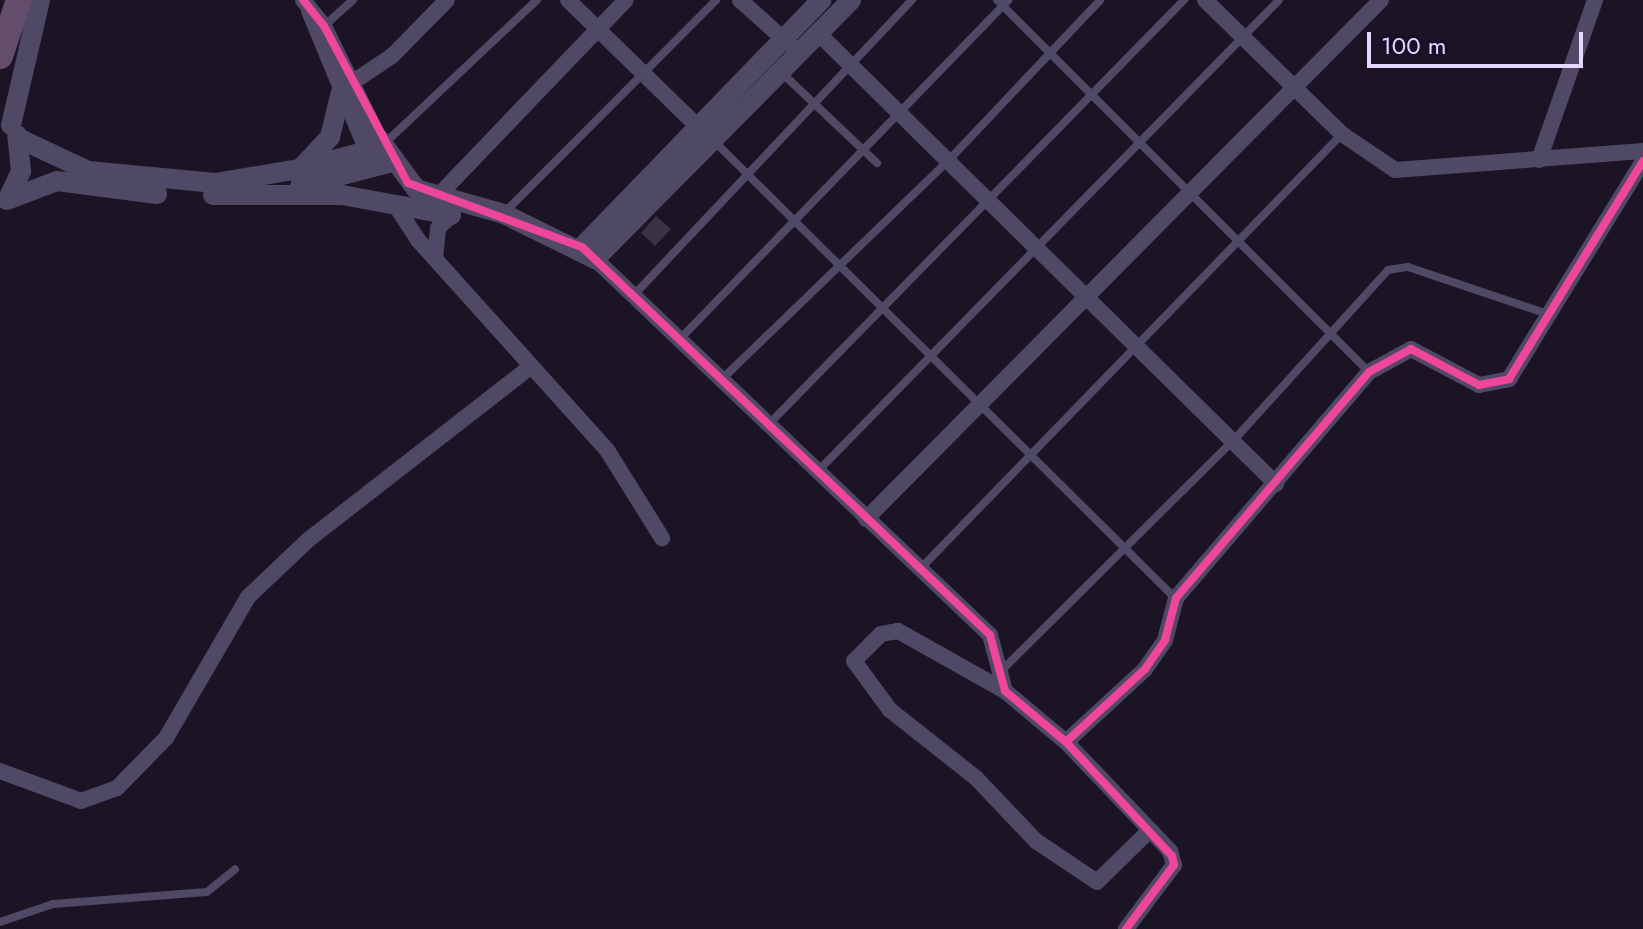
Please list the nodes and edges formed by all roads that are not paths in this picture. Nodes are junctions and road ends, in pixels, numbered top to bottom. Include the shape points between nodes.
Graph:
1 (19, 0) edge
2 (40, 0) edge
3 (353, 0) edge
4 (447, 0) edge
5 (537, 0) edge
6 (568, 0) edge
7 (626, 0) edge
8 (716, 0) edge
9 (740, 0) edge
10 (821, 0) edge
11 (851, 0) edge
12 (912, 0) edge
13 (1100, 0) edge
14 (1184, 0) edge
15 (1205, 0) edge
16 (1279, 0) edge
17 (1381, 0) edge
18 (1595, 0) edge
19 (1003, 2) edge
20 (306, 4) edge
21 (324, 26) junction
22 (598, 29) junction
23 (818, 33) junction
24 (1243, 36) junction
25 (783, 38) junction
26 (1049, 52) junction
27 (798, 53) junction
28 (0, 56) edge
29 (849, 63) junction
30 (780, 71) junction
31 (644, 74) junction
32 (347, 87) junction
33 (1294, 87) junction
34 (1092, 95) junction
35 (814, 101) junction
36 (895, 109) junction
37 (10, 125) edge
38 (706, 134) junction
39 (1342, 134) junction
40 (1139, 140) junction
41 (861, 145) junction
42 (1643, 151) edge
43 (380, 154) junction
44 (1539, 160) junction
45 (948, 161) junction
46 (1643, 161) edge
47 (877, 163) dead end
48 (300, 169) junction
49 (748, 172) junction
50 (1191, 191) junction
51 (273, 192) junction
52 (436, 198) junction
53 (988, 200) junction
54 (394, 203) junction
55 (3, 204) edge
56 (504, 214) junction
57 (452, 215) junction
58 (796, 219) junction
59 (523, 224) junction
60 (1239, 238) junction
61 (1035, 247) junction
62 (589, 253) junction
63 (435, 258) junction
64 (841, 265) junction
65 (632, 297) junction
66 (1086, 297) junction
67 (884, 307) junction
68 (1552, 316) junction
69 (1331, 333) junction
70 (677, 341) junction
71 (1137, 347) junction
72 (932, 353) junction
73 (530, 367) junction
74 (1369, 372) junction
75 (720, 382) junction
76 (981, 402) junction
77 (767, 426) junction
78 (1233, 441) junction
79 (1033, 453) junction
80 (817, 473) junction
81 (1276, 484) junction
82 (866, 519) junction
83 (662, 538) dead end
84 (1126, 543) junction
85 (920, 569) junction
86 (1176, 598) junction
87 (1000, 671) junction
88 (1005, 691) junction
89 (1066, 742) junction
90 (0, 771) edge
91 (1150, 830) junction
92 (235, 869) dead end
93 (0, 922) edge
94 (1126, 929) edge

1 - 28 highway
2 - 37 street
3 - 21 lane
4 - 32 street
5 - 43 lane
6 - 22 street
7 - 22 street
8 - 31 lane
9 - 25 street
10 - 25 street
11 - 23 street
12 - 29 lane
13 - 26 lane
14 - 34 lane
15 - 24 street
16 - 24 lane
17 - 33 street
18 - 44 street
19 - 26 lane
19 - 36 lane
20 - 21 street
20 - 32 street
21 - 32 street
22 - 31 street
22 - 52 street
23 - 27 street
23 - 29 street
24 - 33 street
24 - 40 lane
25 - 27 street
25 - 38 street
26 - 34 lane
26 - 45 lane
27 - 30 street
29 - 35 lane
29 - 36 street
30 - 35 lane
30 - 38 street
31 - 38 street
31 - 56 lane
32 - 43 street
32 - 48 street via 330,137
33 - 39 street
33 - 50 street
34 - 40 lane
34 - 53 lane
35 - 41 lane
35 - 49 lane
36 - 41 lane
36 - 45 street
37 - 48 street via 69,166 158,181 215,183
37 - 55 street via 21,171
38 - 49 lane
38 - 62 street
39 - 44 street via 1395,170
39 - 60 lane
40 - 50 lane
40 - 61 lane
41 - 47 lane
41 - 58 lane
42 - 44 street
43 - 48 street
43 - 51 street
43 - 52 street via 412,186
43 - 54 street
45 - 53 street
45 - 64 lane
46 - 68 street
49 - 58 lane
49 - 65 lane
50 - 60 lane
50 - 66 street
51 - 54 street
51 - 55 street via 158,194 57,181
52 - 56 street
53 - 61 street
53 - 67 lane
54 - 57 street
54 - 63 street
56 - 59 street
57 - 59 street
57 - 63 street via 438,228
58 - 64 lane
58 - 70 lane
59 - 62 street
60 - 69 lane
60 - 71 lane
61 - 66 street
61 - 72 lane
62 - 65 street
63 - 73 street
64 - 67 lane
64 - 75 lane
65 - 70 street
66 - 71 street
66 - 76 street
67 - 72 lane
67 - 77 lane
68 - 69 lane via 1397,266
68 - 74 street via 1501,386 1479,385 1411,349
69 - 74 lane
69 - 78 lane
70 - 75 street
71 - 78 street
71 - 79 lane
72 - 76 lane
72 - 80 lane
73 - 83 street via 607,450
73 - 90 street via 308,540 248,597 166,738 117,788 81,801
74 - 81 street
75 - 77 street
76 - 79 lane
76 - 82 street
77 - 80 street
78 - 81 street
78 - 84 lane
79 - 84 lane
79 - 85 lane
80 - 82 street
81 - 86 street
82 - 85 street
84 - 86 lane
84 - 87 lane
85 - 87 street via 994,640
86 - 89 street via 1165,640 1145,669
87 - 88 street
88 - 89 street
88 - 91 street via 898,631 881,634 854,661 890,710 968,770 1036,841 1097,882
89 - 91 street
91 - 94 street via 1175,861
92 - 93 lane via 207,892 53,904

